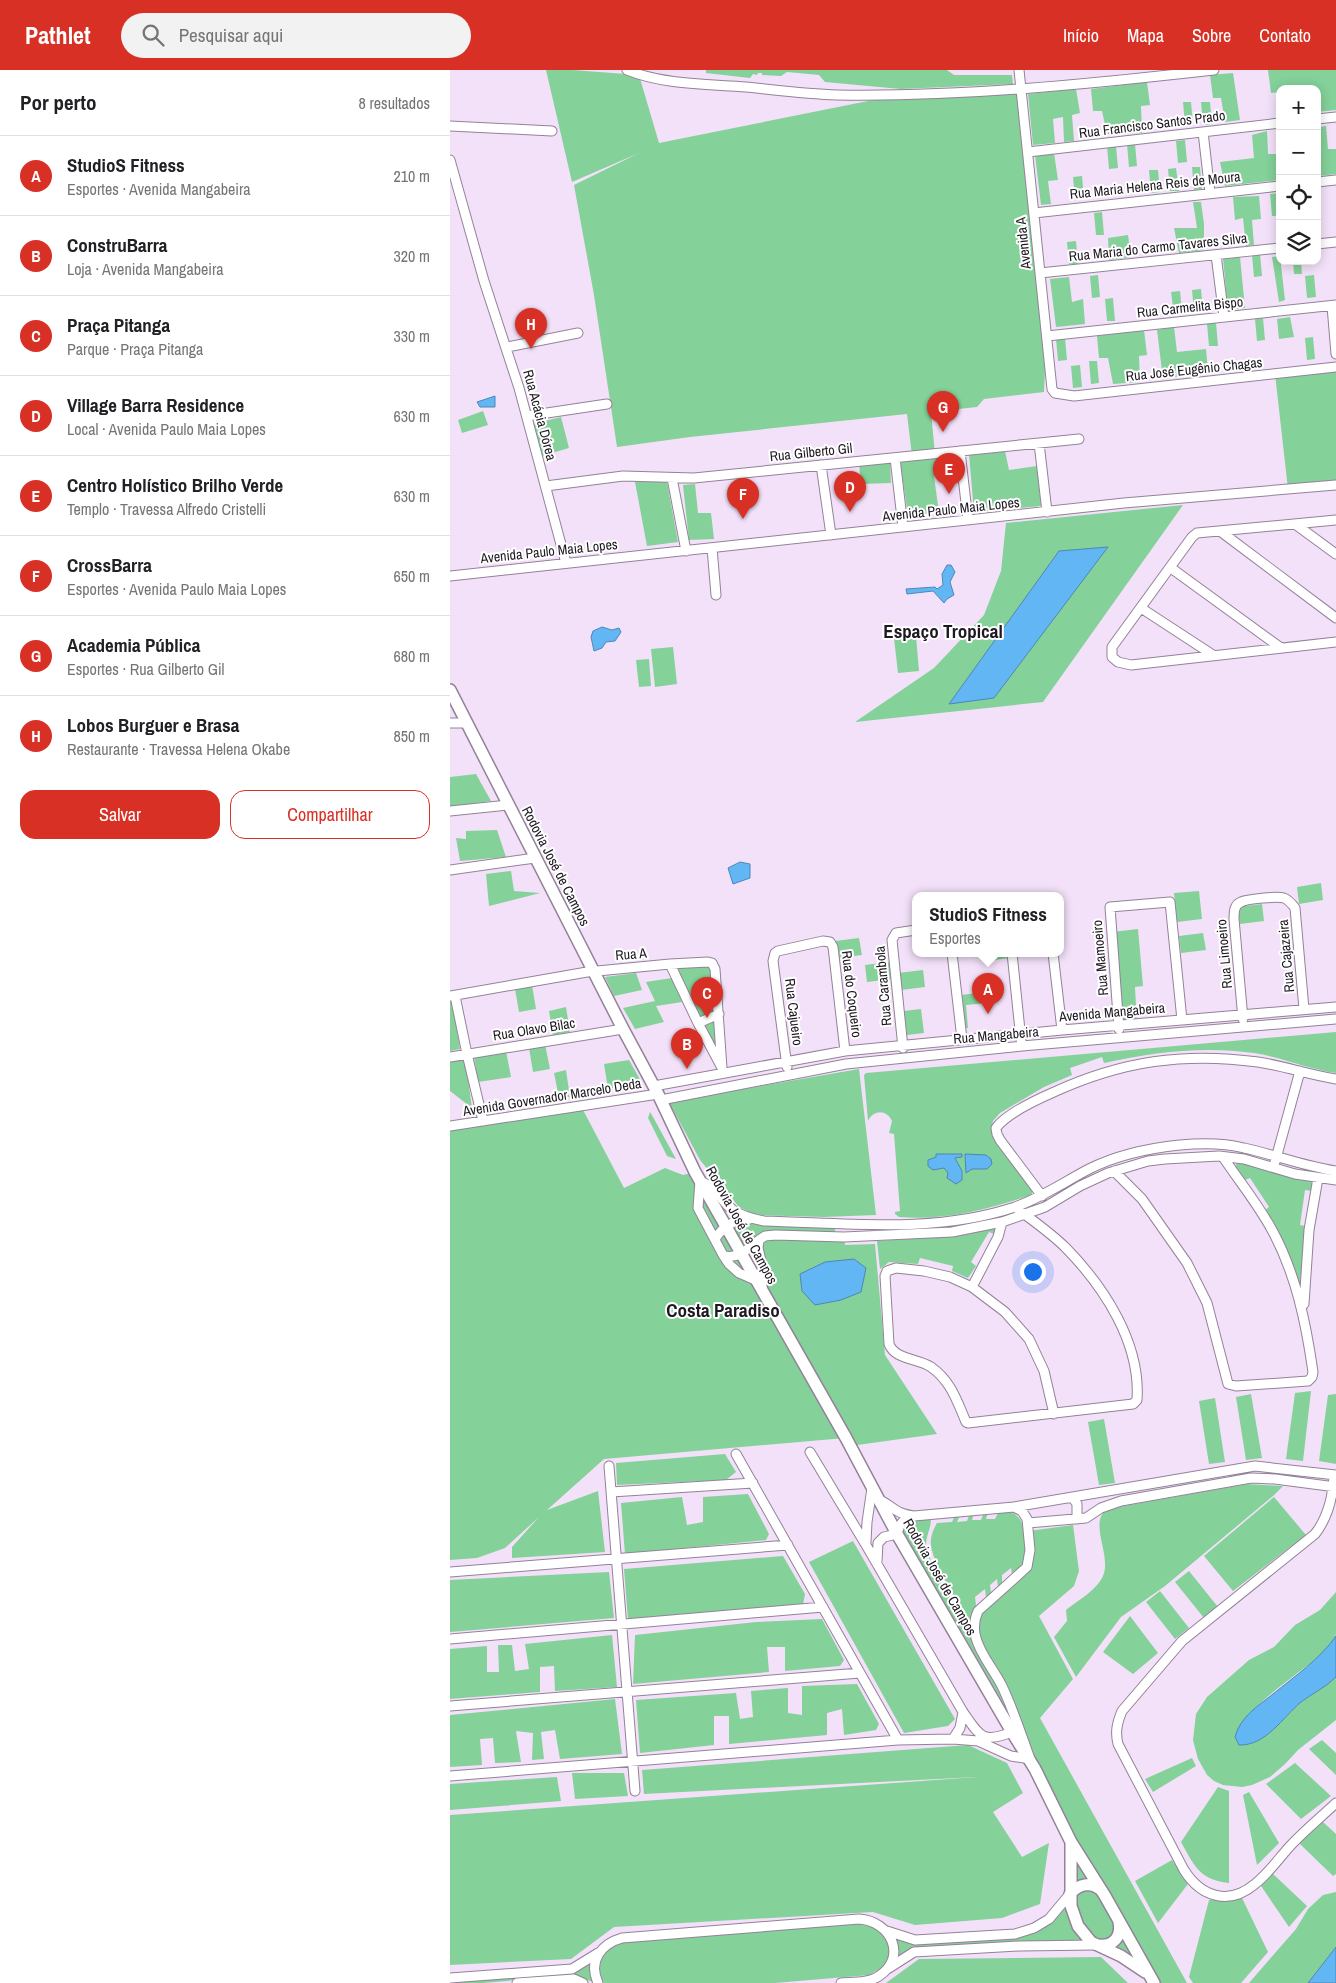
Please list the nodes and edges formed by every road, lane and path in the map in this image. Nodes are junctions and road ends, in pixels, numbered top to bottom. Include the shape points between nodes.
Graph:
1 (627, 70) edge
2 (1019, 70) edge
3 (1214, 70) edge
4 (1186, 72) edge
5 (1021, 89) junction
6 (1336, 117) edge
7 (1321, 119) edge
8 (1276, 123) edge
9 (450, 126) edge
10 (552, 130) dead end
11 (1203, 132) junction
12 (1028, 152) junction
13 (450, 160) edge
14 (1336, 180) edge
15 (1321, 182) edge
16 (1276, 186) edge
17 (1210, 193) junction
18 (1034, 213) junction
19 (1336, 242) edge
20 (1321, 244) edge
21 (1276, 248) edge
22 (1216, 255) junction
23 (1040, 273) junction
24 (1334, 305) edge
25 (1224, 317) junction
26 (578, 333) dead end
27 (1047, 336) junction
28 (507, 347) junction
29 (1336, 354) edge
30 (1336, 367) edge
31 (1055, 393) joint
32 (607, 404) dead end
33 (527, 416) junction
34 (1079, 439) dead end
35 (1039, 443) junction
36 (960, 451) junction
37 (895, 458) junction
38 (820, 465) junction
39 (672, 478) junction
40 (1336, 485) edge
41 (546, 486) junction
42 (1047, 512) junction
43 (968, 520) junction
44 (1336, 520) edge
45 (1295, 524) junction
46 (903, 527) junction
47 (1220, 531) junction
48 (831, 535) junction
49 (712, 548) junction
50 (686, 551) junction
51 (1336, 554) edge
52 (566, 563) junction
53 (1171, 568) junction
54 (450, 576) edge
55 (716, 596) dead end
56 (1141, 608) junction
57 (1336, 618) edge
58 (1336, 642) edge
59 (1281, 648) junction
60 (1214, 656) junction
61 (450, 690) edge
62 (450, 723) edge
63 (466, 723) junction
64 (508, 805) junction
65 (450, 812) edge
66 (535, 858) junction
67 (450, 870) edge
68 (1290, 902) joint
69 (912, 931) edge
70 (775, 954) joint
71 (952, 957) edge
72 (1012, 957) edge
73 (1053, 957) edge
74 (670, 964) junction
75 (593, 971) junction
76 (453, 996) edge
77 (1336, 1007) edge
78 (1304, 1009) junction
79 (719, 1014) junction
80 (1242, 1014) junction
81 (1336, 1019) edge
82 (1182, 1020) junction
83 (698, 1023) junction
84 (1119, 1026) junction
85 (1244, 1027) junction
86 (623, 1029) junction
87 (1062, 1030) junction
88 (1021, 1034) junction
89 (1120, 1037) junction
90 (962, 1039) junction
91 (903, 1044) junction
92 (1022, 1046) junction
93 (845, 1051) junction
94 (467, 1054) junction
95 (450, 1057) edge
96 (904, 1057) junction
97 (786, 1063) junction
98 (723, 1070) junction
99 (1300, 1071) junction
100 (788, 1074) junction
101 (1336, 1079) edge
102 (657, 1093) junction
103 (483, 1121) junction
104 (450, 1126) edge
105 (1160, 1148) junction
106 (1276, 1156) junction
107 (1223, 1157) junction
108 (1165, 1159) junction
109 (1274, 1168) junction
110 (1336, 1170) edge
111 (1114, 1171) junction
112 (1318, 1178) junction
113 (1336, 1180) edge
114 (700, 1181) junction
115 (1042, 1196) junction
116 (1016, 1207) junction
117 (1024, 1214) junction
118 (751, 1218) junction
119 (1002, 1222) junction
120 (834, 1223) junction
121 (882, 1224) junction
122 (725, 1226) junction
123 (835, 1236) junction
124 (882, 1236) junction
125 (715, 1239) junction
126 (759, 1240) junction
127 (740, 1253) junction
128 (723, 1255) junction
129 (755, 1280) junction
130 (972, 1287) junction
131 (762, 1292) junction
132 (1303, 1309) junction
133 (1054, 1414) junction
134 (810, 1452) dead end
135 (736, 1454) dead end
136 (609, 1466) dead end
137 (1335, 1475) edge
138 (753, 1484) junction
139 (1335, 1487) edge
140 (611, 1492) junction
141 (875, 1493) junction
142 (1073, 1498) junction
143 (1014, 1507) junction
144 (914, 1516) junction
145 (1077, 1520) junction
146 (867, 1522) junction
147 (1028, 1523) junction
148 (854, 1526) junction
149 (897, 1534) junction
150 (788, 1545) junction
151 (866, 1545) junction
152 (616, 1559) junction
153 (877, 1564) junction
154 (450, 1572) edge
155 (823, 1607) junction
156 (622, 1624) junction
157 (450, 1639) edge
158 (860, 1673) junction
159 (627, 1692) junction
160 (450, 1706) edge
161 (963, 1712) junction
162 (1012, 1732) junction
163 (978, 1737) junction
164 (953, 1739) junction
165 (898, 1740) junction
166 (1030, 1759) junction
167 (632, 1762) junction
168 (450, 1776) edge
169 (635, 1791) dead end
170 (1336, 1803) edge
171 (1071, 1842) junction
172 (1101, 1890) junction
173 (1070, 1894) junction
174 (1118, 1919) junction
175 (887, 1931) junction
176 (1096, 1945) junction
177 (598, 1953) junction
178 (887, 1970) junction
179 (450, 1978) edge
180 (1152, 1979) edge
181 (517, 1983) edge
182 (583, 1983) edge
183 (598, 1983) edge
184 (841, 1983) edge

1 - 5 street via 668,80 834,94 898,95
2 - 5 street, Avenida A
3 - 4 street
4 - 5 street
5 - 12 street, Avenida A
6 - 7 street
8 - 11 street, Rua Francisco Santos Prado
9 - 10 street
11 - 12 street, Rua Francisco Santos Prado
11 - 17 street
12 - 18 street, Avenida A
13 - 28 street, Rua Acácia Dórea
14 - 15 street
16 - 17 street, Rua Maria Helena Reis de Moura
17 - 18 street, Rua Maria Helena Reis de Moura
18 - 23 street, Avenida A
19 - 20 street
21 - 22 street, Rua Maria do Carmo Tavares Silva
22 - 23 street, Rua Maria do Carmo Tavares Silva
22 - 25 street
23 - 27 street, Avenida A
24 - 25 street, Rua Carmelita Bispo
24 - 29 street
25 - 27 street, Rua Carmelita Bispo
26 - 28 street
27 - 31 street, Avenida A
28 - 33 street, Rua Acácia Dórea
30 - 31 street, Rua José Eugênio Chagas via 1074,396
32 - 33 street
33 - 41 street, Rua Acácia Dórea
34 - 35 street, Rua Gilberto Gil
35 - 36 street, Rua Gilberto Gil
35 - 42 street
36 - 37 street, Rua Gilberto Gil
36 - 43 street
37 - 38 street, Rua Gilberto Gil
37 - 46 street
38 - 39 street, Rua Gilberto Gil
38 - 48 street
39 - 41 street, Rua Gilberto Gil via 623,476
39 - 50 street
40 - 42 street, Avenida Paulo Maia Lopes
41 - 52 street, Rua Acácia Dórea
42 - 43 street, Avenida Paulo Maia Lopes
43 - 46 street, Avenida Paulo Maia Lopes
44 - 45 street
45 - 47 street
45 - 51 street
46 - 48 street, Avenida Paulo Maia Lopes
47 - 53 street via 1192,537
47 - 57 street
48 - 49 street, Avenida Paulo Maia Lopes
49 - 50 street, Avenida Paulo Maia Lopes
49 - 55 street
50 - 52 street, Avenida Paulo Maia Lopes
52 - 54 street, Avenida Paulo Maia Lopes
53 - 56 street
53 - 59 street
56 - 60 street
56 - 60 street via 1112,647 1112,657 1118,662 1131,665
58 - 59 street
59 - 60 street
61 - 63 main road, Rodovia José de Campos
62 - 63 street
63 - 64 main road, Rodovia José de Campos
64 - 65 street
64 - 66 main road, Rodovia José de Campos
66 - 67 street
66 - 75 main road, Rodovia José de Campos
68 - 78 street, Rua Cajazeira via 1297,916
68 - 80 street, Rua Limoeiro via 1276,897 1241,901 1236,906 1234,919
69 - 91 street, Rua Carambola via 896,933 892,940
70 - 93 street, Rua do Coqueiro via 830,942
70 - 97 street, Rua Cajueiro
71 - 90 street
72 - 88 street
73 - 87 street
74 - 75 street, Rua A
74 - 79 street, Rua A via 712,964
74 - 83 street
75 - 76 street, Rua A
75 - 86 main road, Rodovia José de Campos
76 - 94 street
77 - 78 street, Avenida Mangabeira
78 - 80 street, Avenida Mangabeira
79 - 83 street
79 - 98 street
80 - 82 street, Avenida Mangabeira
80 - 85 street, Rua Limoeiro
81 - 85 street, Rua Mangabeira
82 - 84 street, Avenida Mangabeira
82 - 84 street, Rua Mamoeiro via 1170,902 1110,907
83 - 98 street
84 - 87 street, Avenida Mangabeira
84 - 89 street, Rua Mamoeiro
85 - 89 street, Rua Mangabeira
86 - 94 street, Rua Olavo Bilac
86 - 102 main road, Rodovia José de Campos
87 - 88 street, Avenida Mangabeira
88 - 90 street, Avenida Mangabeira
88 - 92 street
89 - 92 street, Rua Mangabeira
90 - 91 street, Avenida Mangabeira
91 - 93 street, Avenida Mangabeira
91 - 96 street, Rua Carambola
92 - 96 street, Rua Mangabeira
93 - 97 street, Avenida Mangabeira
94 - 95 street, Rua Olavo Bilac
94 - 103 street
96 - 100 street, Rua Mangabeira
97 - 98 street, Avenida Mangabeira
97 - 100 street, Rua Cajueiro
98 - 102 street, Avenida Mangabeira
99 - 101 street
99 - 106 street
99 - 115 street via 1259,1062 1216,1058 1158,1060 1123,1066 1085,1078 1045,1096 1004,1119 996,1128 1000,1140
100 - 102 street, Rua Mangabeira
102 - 103 street, Avenida Governador Marcelo Deda
102 - 114 main road, Rodovia José de Campos
103 - 104 street, Avenida Governador Marcelo Deda
105 - 106 street via 1213,1144 1243,1147
105 - 108 street
105 - 115 street via 1101,1164
106 - 109 street
106 - 110 street
107 - 108 street
107 - 109 street
107 - 132 street via 1272,1230
108 - 111 street
109 - 112 street
111 - 117 street
111 - 132 street via 1142,1199 1187,1262 1207,1303 1228,1384 1310,1379 1313,1372
112 - 113 street
112 - 132 street via 1309,1230
114 - 118 street via 712,1186 732,1209
114 - 122 main road, Rodovia José de Campos
114 - 125 street via 698,1208
115 - 116 street
116 - 117 street
116 - 121 street via 940,1224
117 - 119 street
117 - 133 street via 1065,1247 1087,1271 1107,1299 1124,1332 1135,1366 1138,1398 1135,1402
118 - 120 street
118 - 122 street
119 - 124 street via 952,1232
119 - 130 street via 998,1238
120 - 121 street
120 - 123 street
121 - 124 street
122 - 125 street
122 - 127 main road, Rodovia José de Campos
123 - 124 street
123 - 126 street via 775,1235
125 - 128 street
126 - 127 street
126 - 131 street
127 - 128 street via 732,1257
127 - 129 main road, Rodovia José de Campos
128 - 129 street via 739,1273
129 - 131 main road, Rodovia José de Campos
130 - 133 street via 1005,1312 1029,1339 1044,1371
130 - 133 street via 941,1275 889,1269 885,1276 891,1348 902,1356 931,1367 945,1379 968,1423
131 - 141 main road, Rodovia José de Campos
134 - 148 street
135 - 138 street
136 - 140 street
137 - 139 street
137 - 142 street via 1255,1466
138 - 140 street
138 - 150 street
139 - 145 street via 1251,1478 1121,1501
139 - 170 street via 1327,1516 1316,1534 1182,1641 1122,1711 1116,1735 1184,1870 1206,1892 1225,1897 1244,1892
140 - 152 street
141 - 144 street via 900,1514
141 - 146 street
141 - 149 main road, Rodovia José de Campos
142 - 143 street
142 - 145 street via 1077,1504
143 - 144 street
143 - 147 street via 1025,1514
144 - 149 street via 902,1521
145 - 147 street
146 - 148 street
146 - 151 street
147 - 166 street via 1030,1550 1027,1567 984,1604 975,1618 974,1631 1010,1703
148 - 151 street
149 - 153 street via 884,1537 878,1543
149 - 162 main road, Rodovia José de Campos
150 - 152 street
150 - 155 street
151 - 153 street
152 - 154 street
152 - 156 street
153 - 161 street
155 - 156 street
155 - 158 street
156 - 157 street
156 - 159 street
158 - 159 street
158 - 165 street
159 - 160 street
159 - 167 street
161 - 163 street
161 - 164 street via 960,1728
162 - 163 street via 997,1738
162 - 166 main road, Rodovia José de Campos
163 - 164 street
163 - 166 street via 1011,1756
164 - 165 street
165 - 167 street
166 - 171 main road, Rodovia José de Campos
167 - 168 street
167 - 169 street
171 - 172 main road, Rodovia José de Campos
171 - 173 main road, Rodovia José de Campos
172 - 173 main road via 1085,1884
172 - 174 main road, Rodovia José de Campos
173 - 175 street via 1049,1919 1015,1934 915,1940
173 - 176 main road, Rodovia José de Campos via 1078,1926
174 - 176 main road via 1120,1930 1116,1940 1106,1946
174 - 180 main road, Rodovia José de Campos
175 - 177 street via 869,1920 859,1920 622,1938
175 - 178 street via 894,1951
176 - 178 street via 914,1952
176 - 180 main road, Rodovia José de Campos via 1121,1956
177 - 179 street via 572,1968
177 - 183 street via 594,1972
178 - 184 street via 869,1981
181 - 182 street via 574,1978

